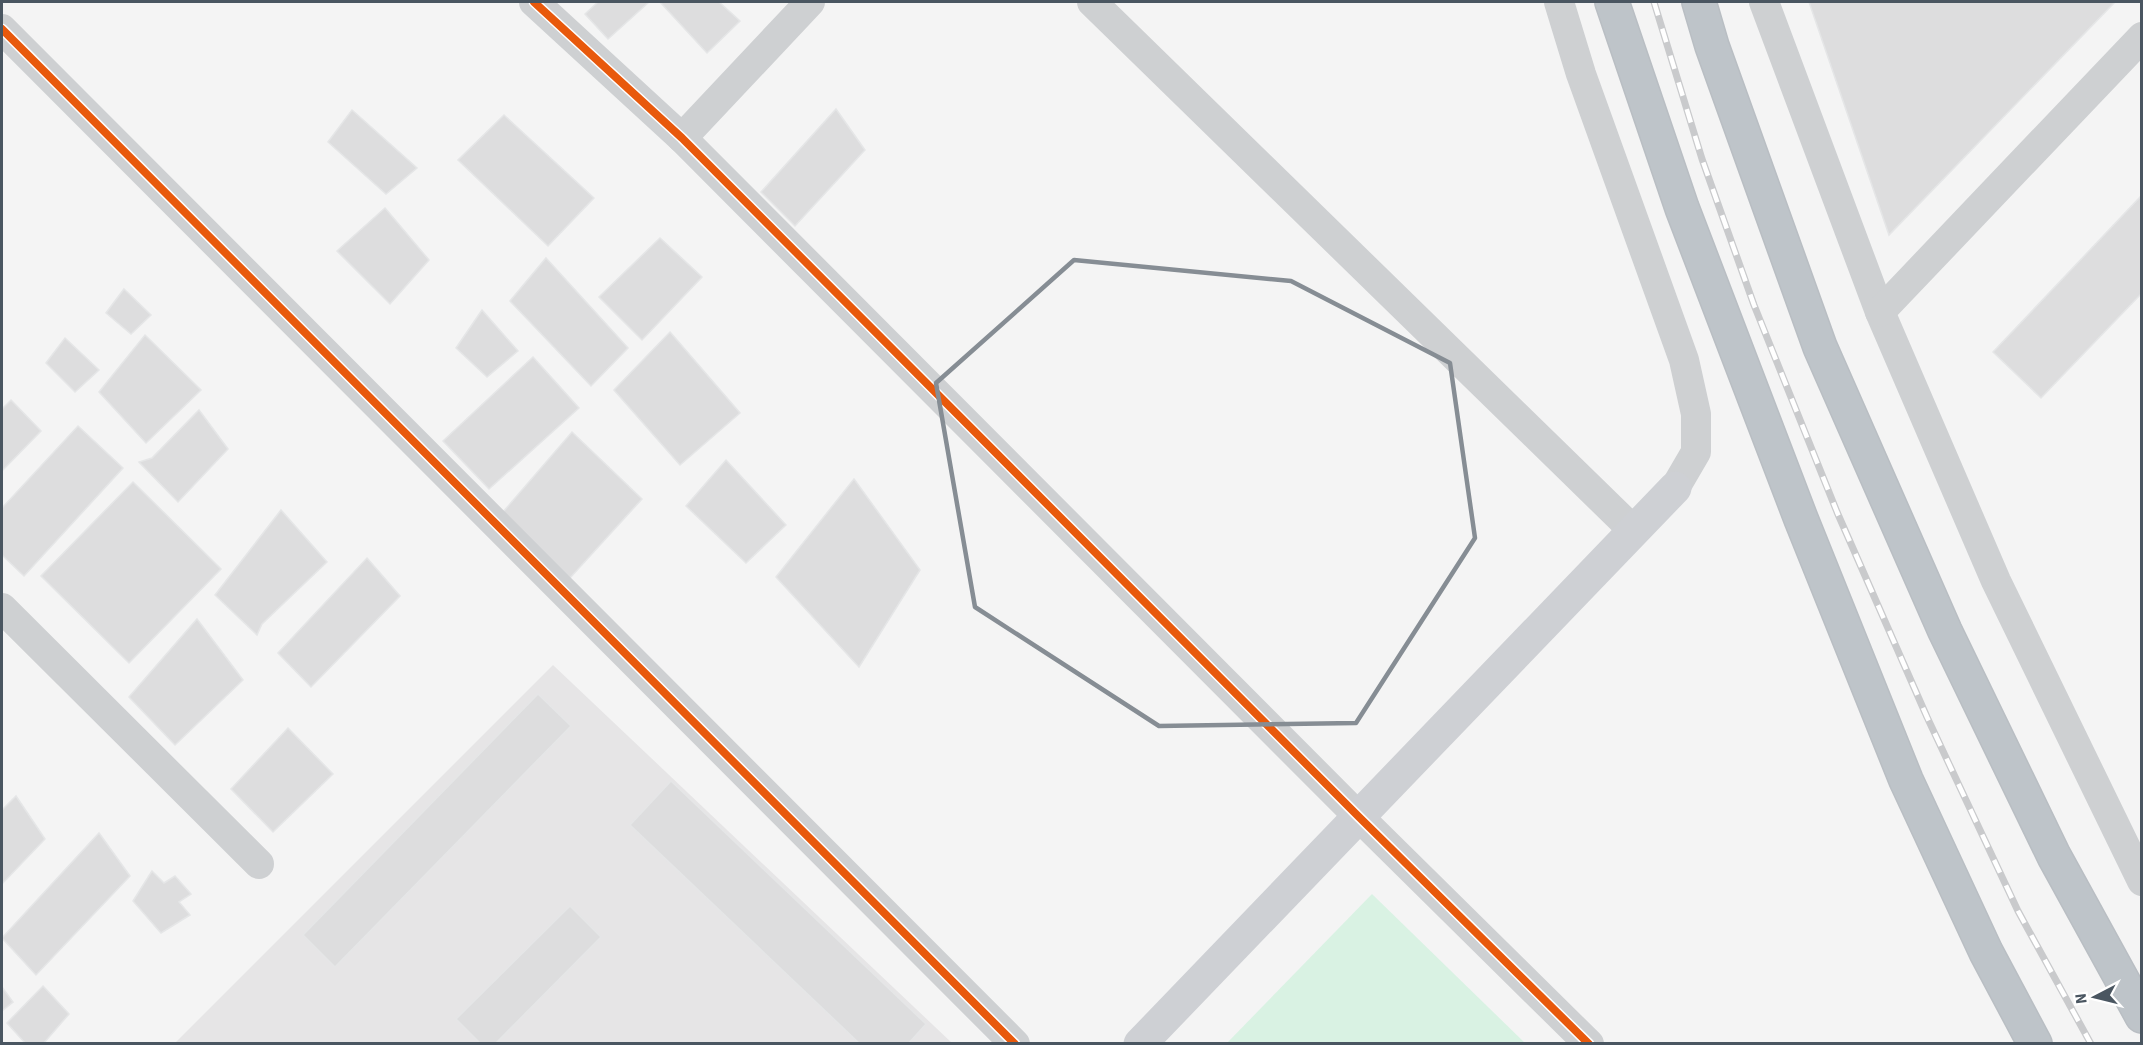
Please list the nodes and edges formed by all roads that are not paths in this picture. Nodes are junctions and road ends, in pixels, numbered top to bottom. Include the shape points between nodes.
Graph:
1 (534, 2) edge
2 (810, 2) edge
3 (1092, 2) edge
4 (1559, 2) edge
5 (1612, 2) edge
6 (1699, 2) edge
7 (1764, 2) edge
8 (2, 29) edge
9 (2142, 37) edge
10 (682, 138) junction
11 (1880, 312) junction
12 (1675, 488) joint
13 (1634, 531) junction
14 (2, 608) edge
15 (1358, 816) junction
16 (259, 864) dead end
17 (2142, 880) edge
18 (2142, 1016) edge
19 (1016, 1044) edge
20 (1140, 1044) edge
21 (1589, 1044) edge
22 (2035, 1044) edge

1 - 10 street
2 - 10 street
3 - 13 street
4 - 12 street via 1684,360 1696,414 1696,452
5 - 22 highway via 1682,208 1906,780 1986,952
6 - 18 highway via 1820,347 1960,663 2054,856
7 - 11 street
8 - 19 street
9 - 11 street
10 - 15 street
11 - 17 street via 1996,580
12 - 13 street
13 - 15 street
14 - 16 street
15 - 20 street
15 - 21 street

